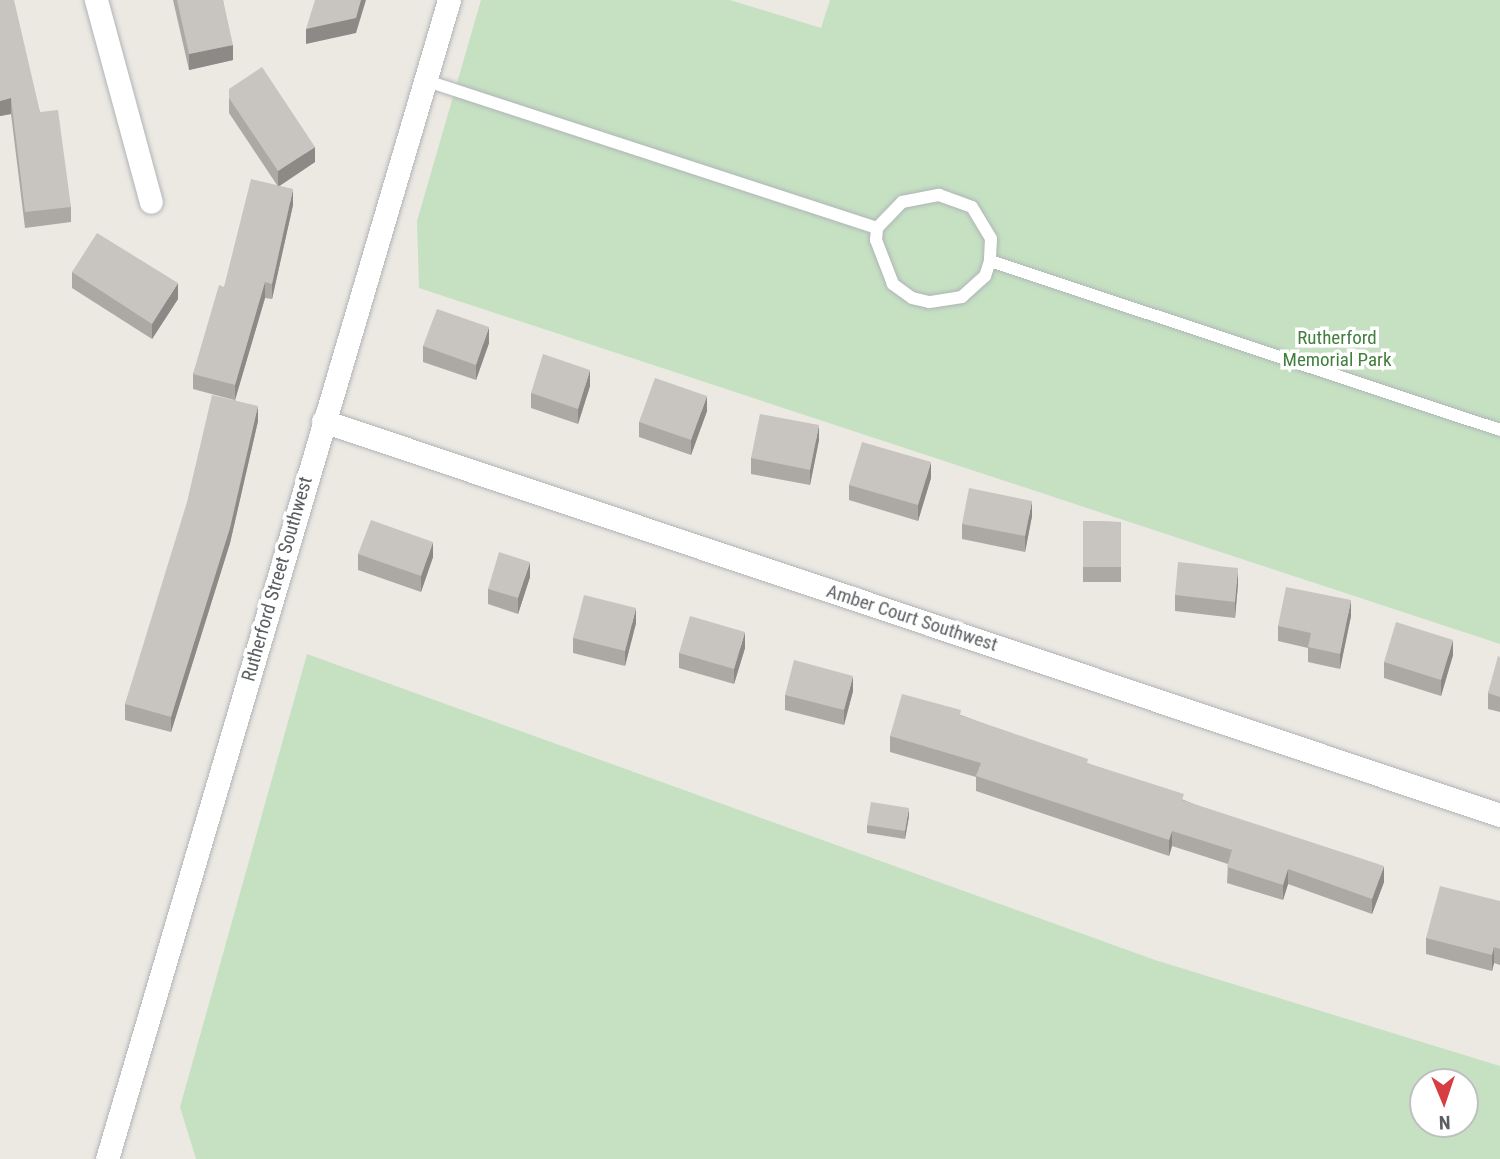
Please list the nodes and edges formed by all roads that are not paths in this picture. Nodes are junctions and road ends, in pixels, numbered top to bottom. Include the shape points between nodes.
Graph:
1 (96, 0) edge
2 (449, 0) edge
3 (424, 80) junction
4 (150, 202) dead end
5 (877, 228) junction
6 (990, 261) junction
7 (323, 421) junction
8 (1500, 430) edge
9 (1500, 815) edge
10 (107, 1159) edge

1 - 4 street
2 - 3 street, Rutherford Street Southwest
3 - 5 lane
3 - 7 street, Rutherford Street Southwest
5 - 6 lane via 902,202 939,195 954,198 972,207 981,220 991,239
5 - 6 lane via 876,240 893,285 912,298 946,302 962,297 985,276
6 - 8 lane
7 - 9 street, Amber Court Southwest
7 - 10 street, Rutherford Street Southwest

